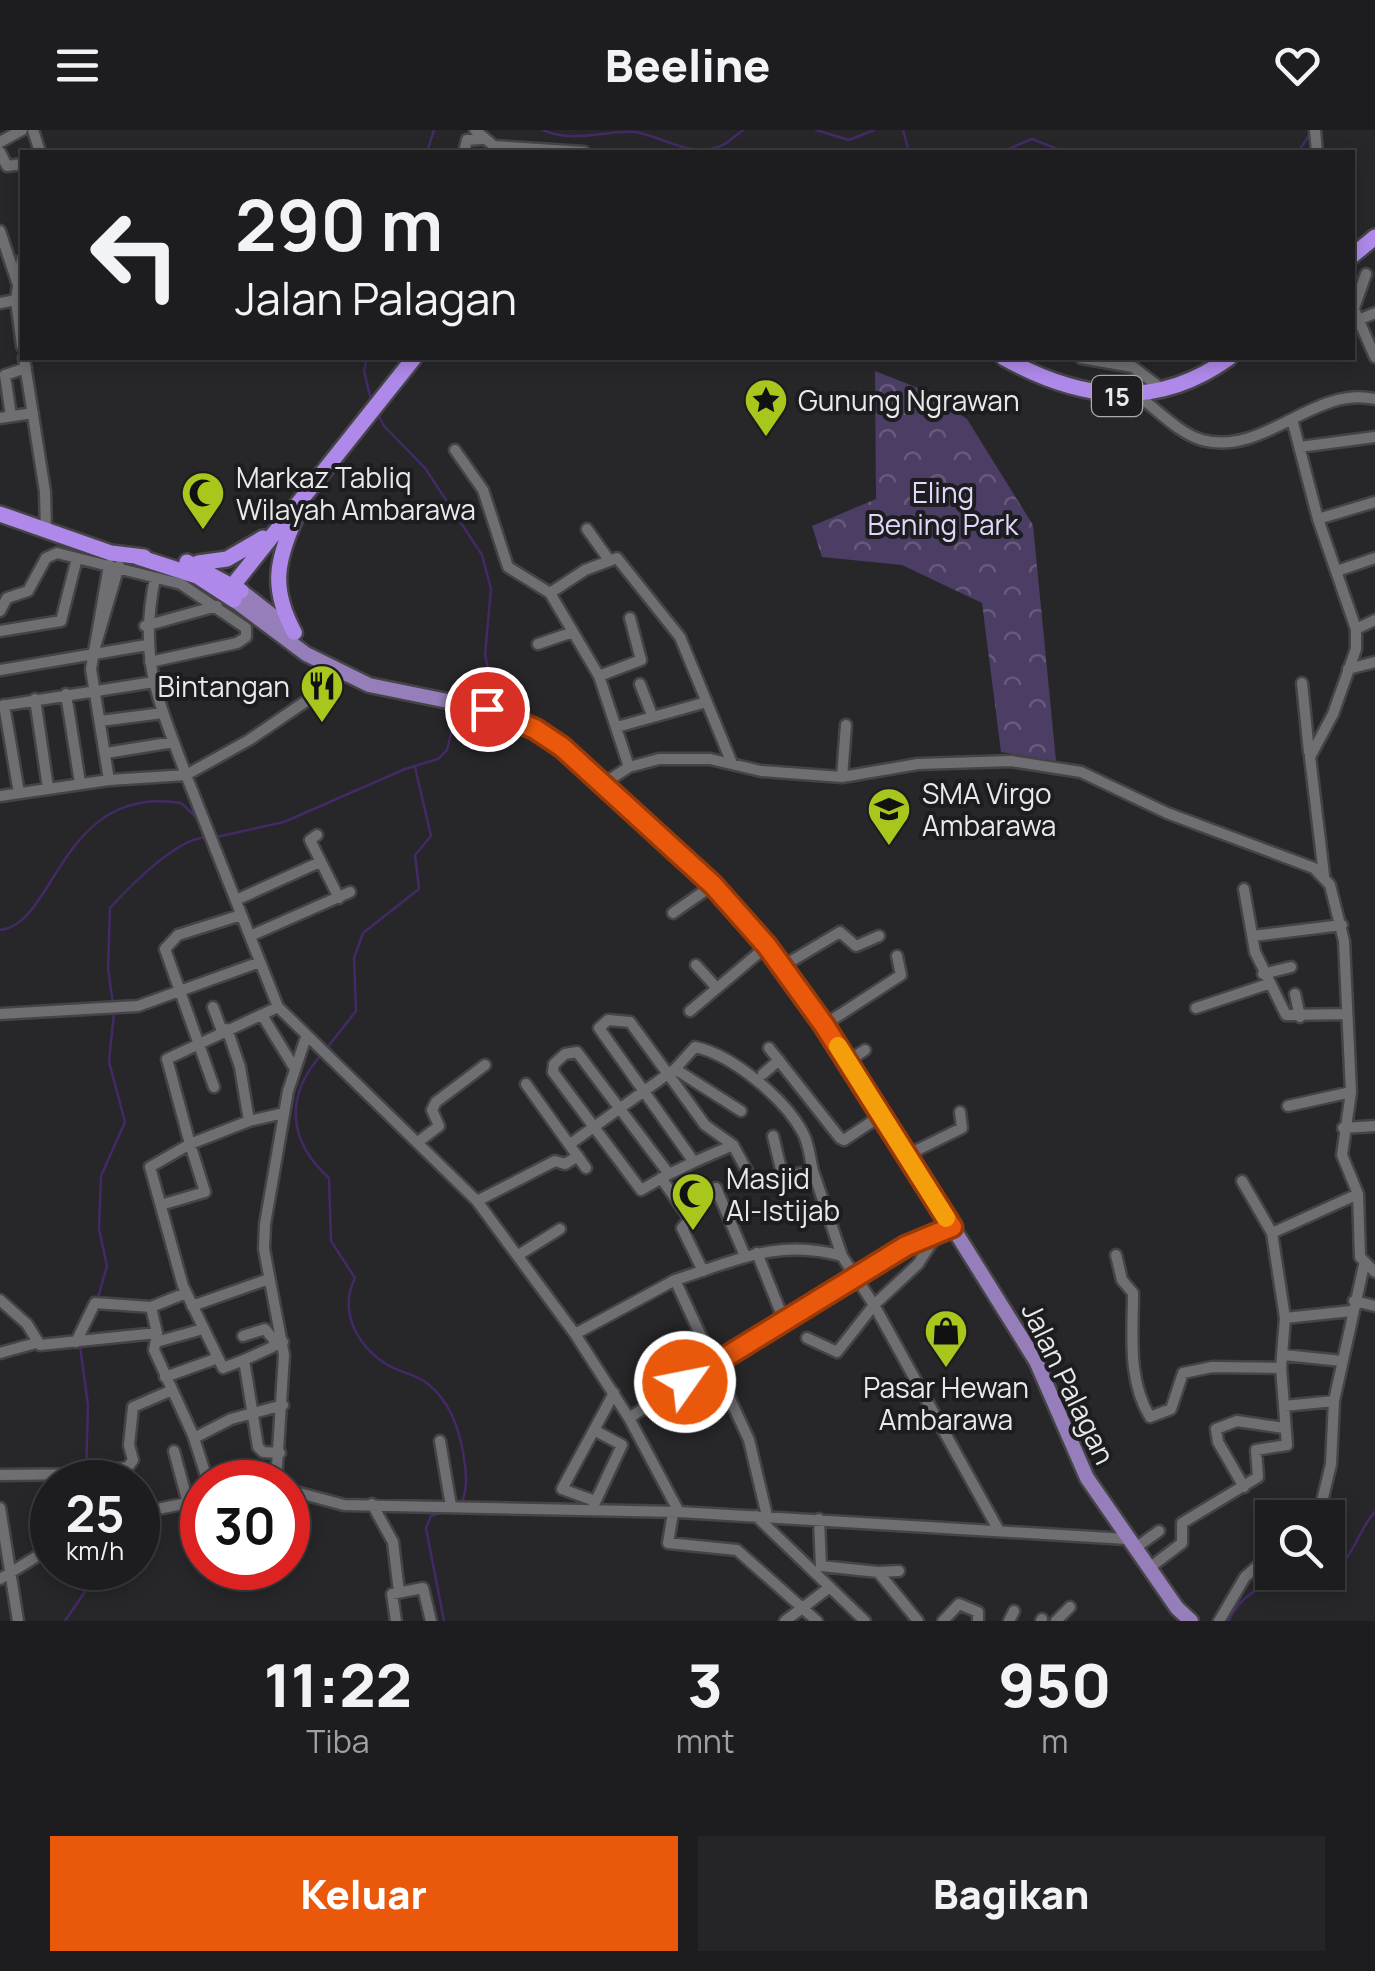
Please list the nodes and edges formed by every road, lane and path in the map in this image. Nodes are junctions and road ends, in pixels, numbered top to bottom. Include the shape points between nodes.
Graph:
1 (32, 130) edge
2 (479, 135) edge
3 (0, 142) edge
4 (544, 150) edge
5 (0, 152) edge
6 (20, 164) edge
7 (0, 230) edge
8 (1375, 237) edge
9 (1355, 254) edge
10 (20, 272) edge
11 (1366, 274) dead end
12 (18, 284) junction
13 (16, 300) junction
14 (0, 303) edge
15 (1355, 311) edge
16 (1375, 313) edge
17 (20, 331) edge
18 (1375, 357) edge
19 (412, 360) edge
20 (1008, 360) edge
21 (1093, 360) edge
22 (1226, 360) edge
23 (25, 363) edge
24 (1166, 390) junction
25 (1141, 391) junction
26 (1375, 398) edge
27 (1155, 408) junction
28 (33, 413) junction
29 (5, 417) edge
30 (1292, 418) junction
31 (1375, 436) edge
32 (1300, 446) junction
33 (455, 450) dead end
34 (1375, 502) edge
35 (0, 514) edge
36 (292, 516) junction
37 (1318, 519) junction
38 (587, 529) dead end
39 (46, 532) junction
40 (138, 557) junction
41 (77, 558) junction
42 (1375, 558) edge
43 (609, 560) junction
44 (115, 561) junction
45 (189, 562) junction
46 (1336, 570) junction
47 (155, 578) junction
48 (550, 593) junction
49 (230, 595) junction
50 (0, 611) edge
51 (630, 618) dead end
52 (1375, 620) edge
53 (145, 626) junction
54 (1356, 629) junction
55 (0, 632) edge
56 (294, 632) junction
57 (573, 632) junction
58 (538, 644) dead end
59 (146, 645) junction
60 (93, 655) junction
61 (150, 662) junction
62 (1375, 662) edge
63 (328, 664) junction
64 (1348, 669) junction
65 (0, 670) edge
66 (346, 674) junction
67 (599, 676) junction
68 (154, 682) junction
69 (1302, 683) dead end
70 (640, 684) dead end
71 (95, 690) junction
72 (66, 694) junction
73 (36, 700) junction
74 (703, 703) junction
75 (2, 706) edge
76 (163, 713) junction
77 (652, 715) junction
78 (100, 721) junction
79 (846, 725) dead end
80 (617, 727) junction
81 (5, 737) edge
82 (174, 742) junction
83 (106, 754) junction
84 (1310, 757) junction
85 (731, 761) junction
86 (14, 766) junction
87 (629, 767) junction
88 (0, 768) edge
89 (186, 774) junction
90 (842, 777) junction
91 (110, 780) junction
92 (80, 783) junction
93 (603, 784) junction
94 (48, 788) junction
95 (18, 793) junction
96 (0, 796) edge
97 (318, 834) dead end
98 (320, 862) junction
99 (1324, 875) junction
100 (713, 885) junction
101 (1244, 889) dead end
102 (236, 900) junction
103 (673, 913) dead end
104 (242, 916) junction
105 (1342, 926) junction
106 (250, 936) junction
107 (879, 936) dead end
108 (1254, 936) junction
109 (767, 946) junction
110 (897, 956) dead end
111 (260, 962) junction
112 (696, 965) dead end
113 (782, 966) junction
114 (1291, 967) dead end
115 (1265, 979) junction
116 (716, 986) junction
117 (178, 991) junction
118 (1295, 994) dead end
119 (278, 1007) junction
120 (213, 1008) dead end
121 (1196, 1008) dead end
122 (690, 1011) dead end
123 (0, 1014) edge
124 (1346, 1014) junction
125 (262, 1015) junction
126 (1300, 1016) junction
127 (824, 1025) junction
128 (225, 1030) junction
129 (306, 1037) junction
130 (197, 1041) junction
131 (769, 1048) dead end
132 (864, 1050) dead end
133 (779, 1060) junction
134 (848, 1061) junction
135 (485, 1065) dead end
136 (296, 1069) junction
137 (672, 1072) junction
138 (763, 1074) dead end
139 (693, 1080) junction
140 (526, 1084) dead end
141 (214, 1087) dead end
142 (644, 1092) junction
143 (1351, 1092) junction
144 (684, 1096) junction
145 (1288, 1106) dead end
146 (618, 1109) junction
147 (742, 1110) dead end
148 (960, 1112) dead end
149 (284, 1114) junction
150 (882, 1116) junction
151 (249, 1121) junction
152 (595, 1126) junction
153 (1375, 1126) edge
154 (1344, 1128) junction
155 (716, 1132) junction
156 (773, 1136) dead end
157 (418, 1142) junction
158 (190, 1144) junction
159 (570, 1144) junction
160 (732, 1145) junction
161 (721, 1150) junction
162 (907, 1155) junction
163 (578, 1156) junction
164 (694, 1162) junction
165 (586, 1168) dead end
166 (813, 1171) junction
167 (665, 1176) junction
168 (784, 1177) junction
169 (1242, 1181) dead end
170 (642, 1190) junction
171 (1358, 1194) junction
172 (627, 1196) dead end
173 (476, 1200) junction
174 (681, 1200) junction
175 (164, 1204) junction
176 (952, 1227) junction
177 (560, 1229) dead end
178 (1272, 1233) junction
179 (936, 1235) junction
180 (520, 1254) junction
181 (751, 1254) junction
182 (1116, 1255) dead end
183 (842, 1256) junction
184 (1364, 1264) junction
185 (703, 1271) junction
186 (1375, 1272) edge
187 (855, 1276) junction
188 (269, 1279) junction
189 (674, 1280) junction
190 (186, 1293) junction
191 (0, 1300) edge
192 (874, 1304) junction
193 (192, 1306) junction
194 (1353, 1306) junction
195 (1375, 1306) edge
196 (151, 1307) junction
197 (783, 1318) junction
198 (1285, 1318) junction
199 (202, 1329) junction
200 (575, 1334) junction
201 (242, 1336) dead end
202 (157, 1338) junction
203 (807, 1338) dead end
204 (80, 1342) junction
205 (36, 1343) junction
206 (280, 1344) junction
207 (0, 1353) edge
208 (1284, 1355) junction
209 (218, 1358) junction
210 (244, 1360) junction
211 (1342, 1361) junction
212 (713, 1364) junction
213 (1281, 1368) junction
214 (164, 1378) junction
215 (170, 1391) junction
216 (614, 1393) junction
217 (1334, 1401) junction
218 (283, 1405) junction
219 (1284, 1406) junction
220 (250, 1415) junction
221 (629, 1418) junction
222 (1284, 1428) junction
223 (594, 1430) junction
224 (194, 1438) junction
225 (440, 1440) dead end
226 (174, 1451) dead end
227 (280, 1454) junction
228 (201, 1460) edge
229 (279, 1460) edge
230 (180, 1473) edge
231 (0, 1475) edge
232 (1244, 1487) junction
233 (310, 1497) edge
234 (1322, 1500) edge
235 (372, 1504) junction
236 (594, 1505) junction
237 (457, 1506) junction
238 (0, 1508) edge
239 (676, 1512) junction
240 (761, 1516) junction
241 (819, 1518) junction
242 (998, 1528) junction
243 (1159, 1531) dead end
244 (1130, 1544) junction
245 (30, 1561) edge
246 (1255, 1568) edge
247 (1148, 1569) junction
248 (899, 1571) dead end
249 (11, 1572) junction
250 (878, 1572) junction
251 (0, 1579) edge
252 (830, 1587) junction
253 (399, 1592) junction
254 (804, 1607) junction
255 (1070, 1607) dead end
256 (18, 1621) edge
257 (396, 1621) edge
258 (431, 1621) edge
259 (785, 1621) edge
260 (817, 1621) edge
261 (864, 1621) edge
262 (918, 1621) edge
263 (943, 1621) edge
264 (978, 1621) edge
265 (1056, 1621) edge
266 (1191, 1621) edge
267 (1219, 1621) edge

1 - 3 street
2 - 4 street via 504,148
5 - 6 street via 7,166
7 - 12 street
8 - 9 highway
10 - 12 street
11 - 15 street
12 - 13 street
13 - 14 street
13 - 17 street
15 - 16 street
15 - 18 street
19 - 36 highway
20 - 25 highway, 15 via 1072,389 1113,396
21 - 25 street via 1133,367
22 - 24 highway, 15
23 - 28 street
23 - 29 street via 5,376
24 - 25 highway, 15
24 - 27 street
25 - 27 street
26 - 30 street via 1345,397
27 - 30 street via 1188,433 1214,441 1245,439
28 - 29 street
28 - 39 street
30 - 32 street
31 - 32 street
32 - 37 street
33 - 48 street via 483,490 508,567
34 - 37 street
35 - 39 highway, Jalan Palagan
36 - 45 highway via 246,551
36 - 49 highway
36 - 56 highway via 275,574
37 - 46 street
38 - 43 street
39 - 44 highway, Jalan Palagan
40 - 44 highway, Jalan Palagan
40 - 45 highway, Jalan Palagan
40 - 49 highway, Jalan Palagan
41 - 44 street
41 - 50 street via 51,554 28,591 7,598
41 - 55 street via 60,622
42 - 46 street
43 - 48 street
43 - 74 street via 622,561 680,637
44 - 47 street
44 - 60 street
45 - 49 highway, Jalan Palagan
46 - 54 street
47 - 49 street
47 - 53 street
48 - 57 street
49 - 53 street
49 - 56 main road, Jalan Palagan
49 - 61 street via 246,628 242,640
49 - 63 main road, Jalan Palagan
51 - 67 street via 641,660
52 - 54 street
53 - 59 street
54 - 64 street
56 - 63 main road, Jalan Palagan
57 - 58 street
57 - 67 street
59 - 60 street
59 - 61 street
60 - 65 street
60 - 71 street
61 - 68 street
62 - 64 street
63 - 66 main road, Jalan Palagan
64 - 84 street
66 - 89 street
66 - 93 main road, Jalan Palagan via 399,694 508,716 562,747
67 - 80 street
68 - 71 street
68 - 76 street
69 - 84 street
70 - 77 street
71 - 72 street
71 - 78 street
72 - 73 street
72 - 92 street
73 - 75 street
73 - 94 street
74 - 77 street
74 - 85 street
75 - 81 street
76 - 78 street
76 - 82 street
77 - 80 street
78 - 83 street
79 - 90 street
80 - 87 street
81 - 86 street
82 - 83 street
82 - 89 street
83 - 91 street
84 - 99 street
85 - 87 street via 659,759
85 - 90 street via 762,771
86 - 88 street
86 - 95 street
87 - 93 street
89 - 91 street
89 - 102 street
90 - 99 street via 953,761 1063,767
91 - 92 street
92 - 94 street
93 - 100 main road, Jalan Palagan
94 - 95 street
95 - 96 street
97 - 98 street via 310,840
98 - 102 street
98 - 106 street via 344,895
99 - 105 street
100 - 103 street
100 - 109 main road, Jalan Palagan
101 - 108 street
102 - 104 street
104 - 106 street
104 - 117 street via 168,942
105 - 108 street
105 - 124 street
106 - 111 street
107 - 113 street via 856,946 840,932
108 - 115 street
109 - 113 main road, Jalan Palagan
109 - 116 street
110 - 127 street via 901,976
111 - 117 street
111 - 119 street
112 - 116 street
113 - 127 main road, Jalan Palagan
114 - 115 street
115 - 121 street
115 - 126 street via 1286,1015
116 - 122 street
117 - 123 street via 113,1009
117 - 130 street
118 - 126 street
119 - 125 street
119 - 129 street
120 - 128 street
124 - 126 street
124 - 143 street
125 - 128 street
125 - 136 street
127 - 134 main road, Jalan Palagan
128 - 130 street
128 - 151 street
129 - 136 street
129 - 157 street
130 - 141 street
130 - 158 street via 167,1059
131 - 133 street
132 - 134 street
133 - 138 street
133 - 150 street via 840,1138
134 - 150 main road, Jalan Palagan
135 - 157 street via 436,1102 439,1126
136 - 149 street
137 - 139 street
137 - 142 street
137 - 142 street via 630,1022 605,1022 601,1036
137 - 144 street
137 - 166 street via 695,1046 737,1068 794,1120
139 - 144 street
139 - 147 street
140 - 159 street
142 - 146 street
142 - 164 street
143 - 145 street
143 - 154 street
144 - 155 street
146 - 152 street
146 - 152 street via 577,1052 565,1054 552,1068
146 - 167 street
148 - 162 street via 962,1128
149 - 151 street
149 - 188 street via 264,1224
150 - 162 main road, Jalan Palagan
151 - 158 street
152 - 159 street
152 - 170 street
153 - 154 street
154 - 171 street via 1342,1154
155 - 160 street
155 - 161 street
156 - 168 street
157 - 173 street
158 - 175 street via 150,1165
158 - 175 street via 204,1192
159 - 163 street
160 - 161 street
160 - 168 street via 753,1182
161 - 164 street
162 - 176 main road, Jalan Palagan
163 - 165 street
163 - 173 street
164 - 167 street
166 - 168 street
166 - 183 street
167 - 170 street
167 - 174 street
169 - 178 street
170 - 172 street
171 - 178 street
171 - 184 street
173 - 180 street
174 - 181 street via 716,1188
174 - 185 street via 690,1220 682,1228
175 - 190 street
176 - 179 street
176 - 244 main road, Jalan Palagan via 1036,1361 1088,1478
177 - 180 street
178 - 198 street
179 - 187 street
179 - 192 street via 918,1264
180 - 200 street
181 - 183 street via 795,1246
181 - 185 street
181 - 197 street
182 - 213 street via 1132,1293 1129,1335 1150,1417 1171,1409 1183,1372
183 - 187 street
184 - 186 street
184 - 194 street
185 - 189 street
187 - 192 street
187 - 197 street
188 - 193 street
188 - 206 street
189 - 200 street
189 - 212 street
190 - 193 street
190 - 196 street
191 - 205 street
192 - 203 street via 837,1352
192 - 242 street
193 - 199 street
194 - 195 street
194 - 198 street
194 - 211 street
196 - 202 street
196 - 204 street via 96,1303
197 - 212 street
198 - 208 street
199 - 202 street
199 - 209 street
200 - 216 street
201 - 206 street via 265,1329
202 - 204 street
202 - 214 street via 154,1350
204 - 205 street
205 - 207 street
206 - 210 street
206 - 218 street
208 - 211 street
208 - 213 street
209 - 210 street via 224,1368
209 - 214 street
210 - 220 street
211 - 217 street
212 - 221 street
212 - 240 street via 749,1440
213 - 219 street
214 - 215 street
215 - 224 street
215 - 231 street via 133,1407 132,1464 86,1474
216 - 221 street
216 - 223 street
217 - 219 street
217 - 234 street
218 - 220 street
218 - 227 street
219 - 222 street
220 - 224 street
220 - 227 street via 260,1451
221 - 239 street
222 - 232 street via 1287,1445 1254,1453 1258,1477
222 - 232 street via 1237,1421 1216,1429
223 - 236 street via 622,1445
223 - 236 street via 562,1489
224 - 228 street
225 - 237 street
226 - 230 street
227 - 229 street
232 - 247 street via 1182,1523 1182,1544
233 - 235 street
235 - 237 street
235 - 253 street via 387,1529
236 - 237 street
236 - 239 street
238 - 249 street
239 - 240 street
239 - 254 street via 670,1544 738,1550
240 - 241 street
240 - 252 street
241 - 242 street
241 - 250 street via 821,1566
242 - 244 street
243 - 244 street
244 - 247 main road, Jalan Palagan
245 - 249 street
246 - 267 street
247 - 266 main road, Jalan Palagan
248 - 250 street
249 - 251 street
249 - 256 street
250 - 262 street
252 - 254 street
252 - 261 street
253 - 257 street via 392,1594
253 - 258 street via 426,1589
254 - 259 street
254 - 260 street
255 - 265 street
263 - 264 street via 958,1604 978,1612

